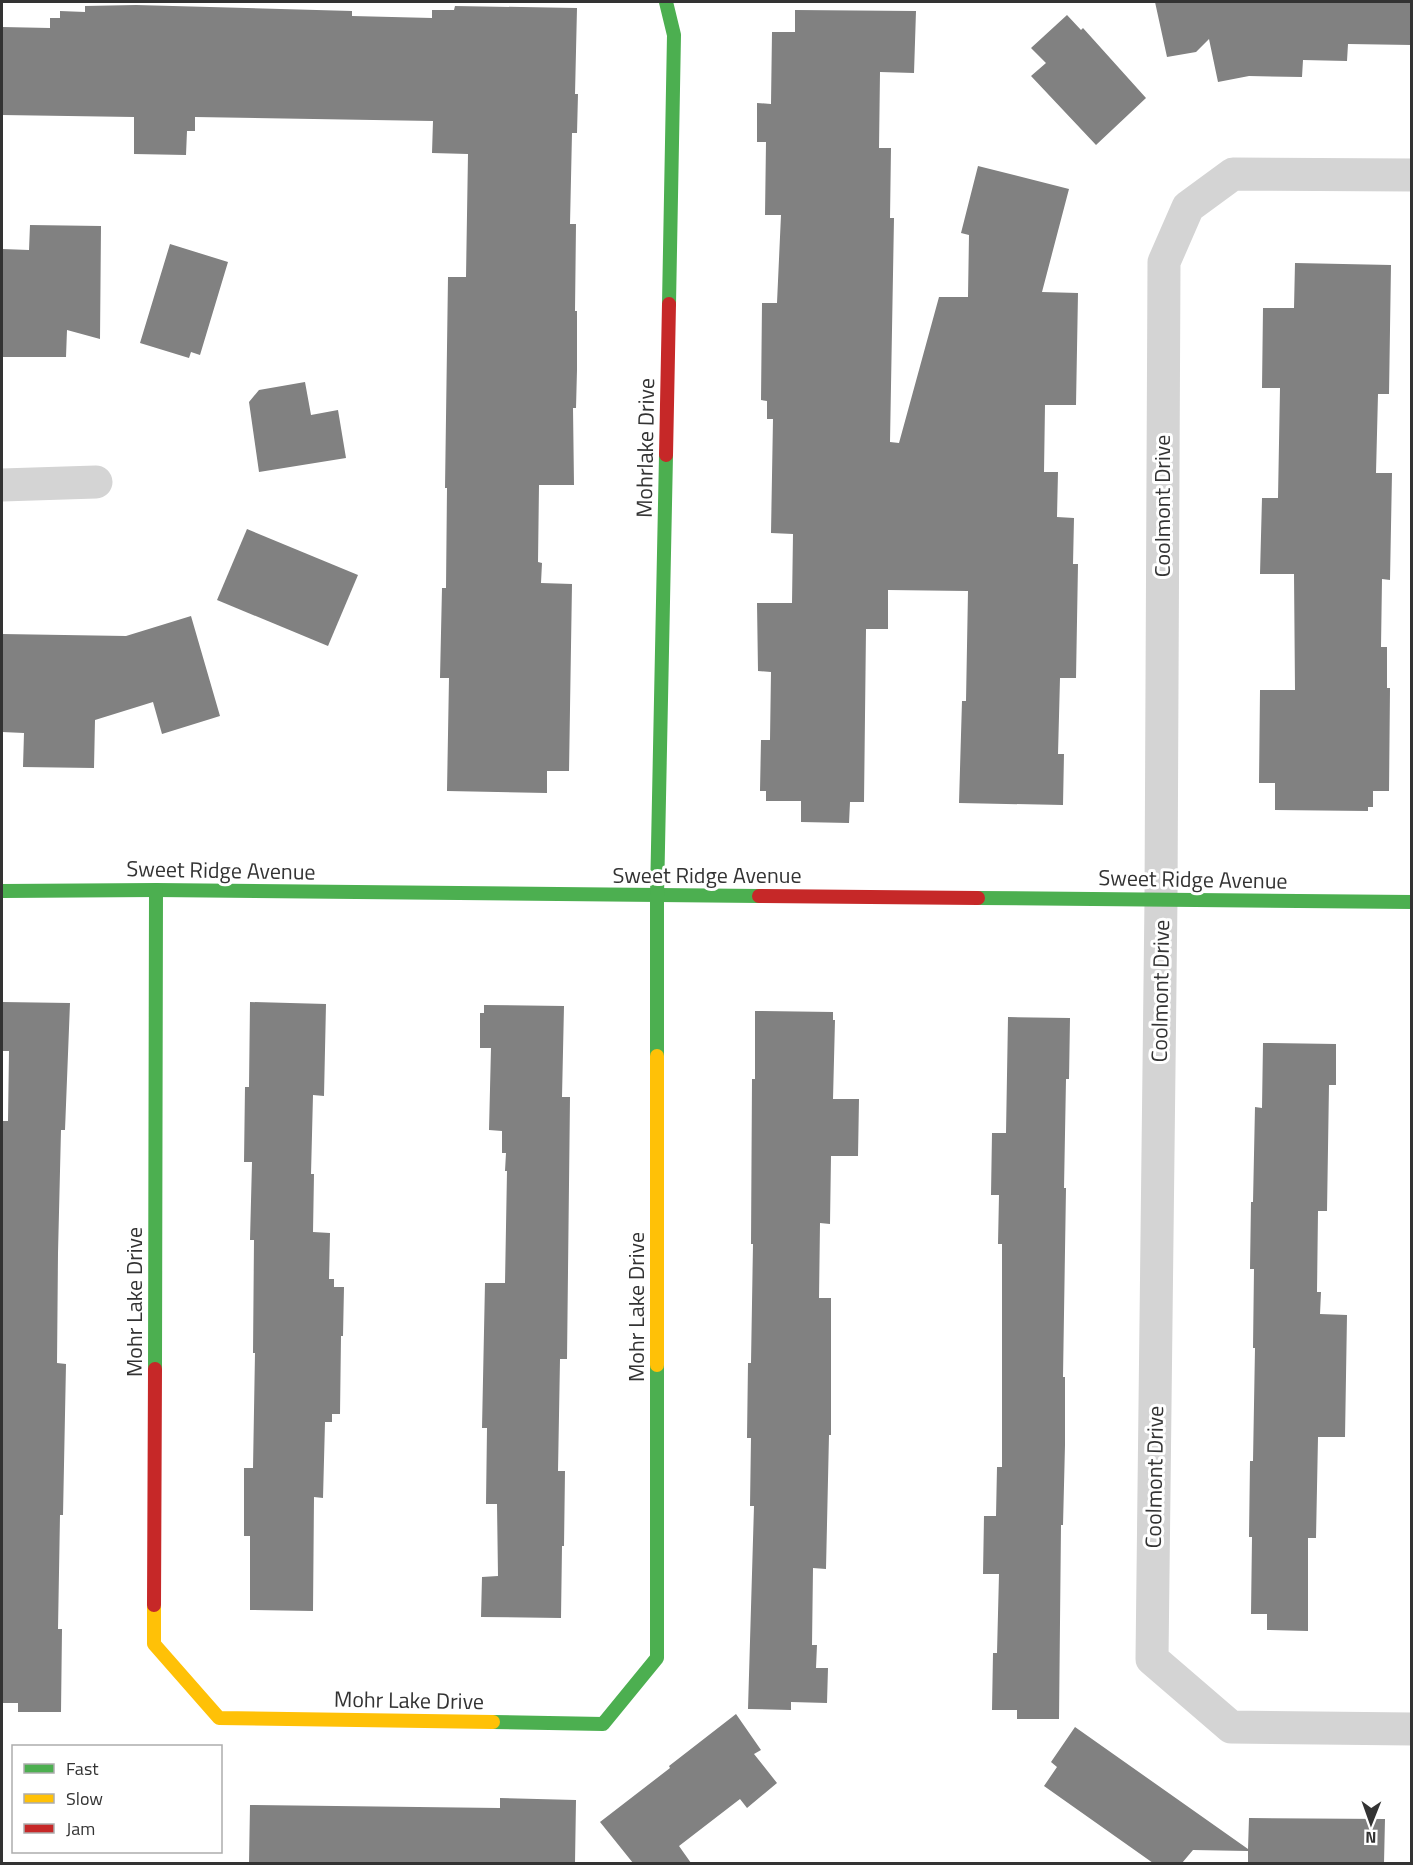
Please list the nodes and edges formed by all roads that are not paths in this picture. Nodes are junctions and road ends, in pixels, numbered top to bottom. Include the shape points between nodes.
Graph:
1 (666, 2) edge
2 (1412, 175) edge
3 (96, 482) dead end
4 (2, 485) edge
5 (2, 891) edge
6 (156, 891) junction
7 (657, 896) junction
8 (1161, 899) junction
9 (1412, 902) edge
10 (1412, 1729) edge

1 - 7 street, Mohrlake Drive via 674,35
2 - 8 street, Coolmont Drive via 1233,174 1188,207 1164,262
3 - 4 street
5 - 6 street, Sweet Ridge Avenue
6 - 7 street, Sweet Ridge Avenue
6 - 7 street, Mohr Lake Drive via 154,1644 219,1718 603,1724 657,1658
7 - 8 street, Sweet Ridge Avenue
8 - 9 street, Sweet Ridge Avenue
8 - 10 street, Coolmont Drive via 1152,1659 1231,1727

